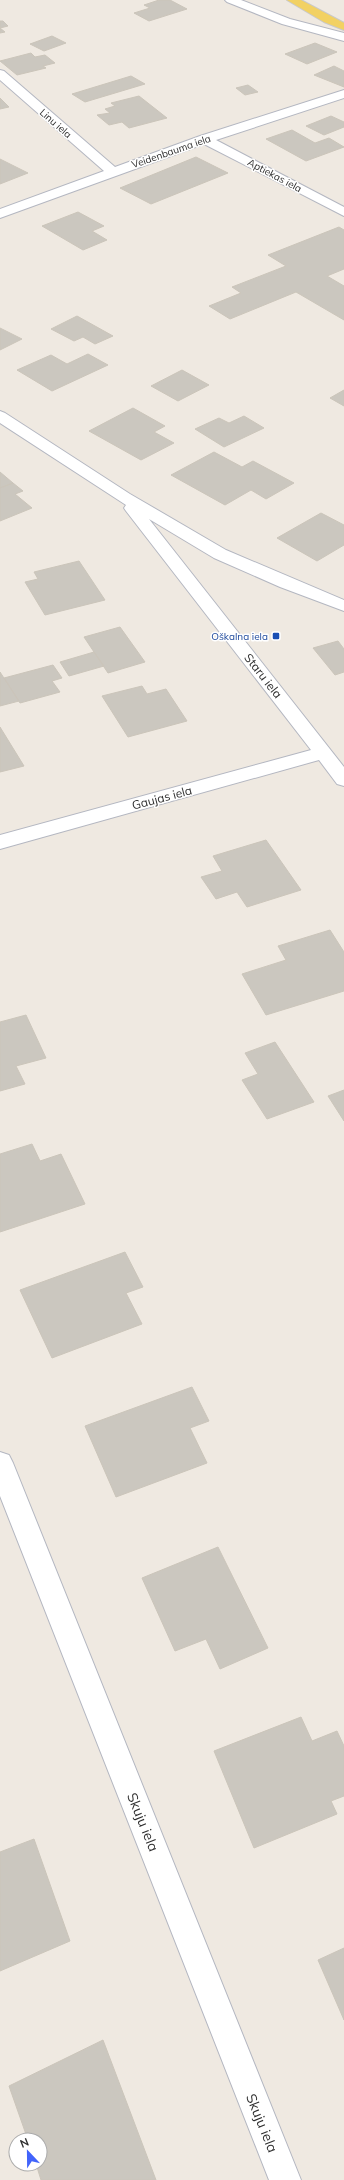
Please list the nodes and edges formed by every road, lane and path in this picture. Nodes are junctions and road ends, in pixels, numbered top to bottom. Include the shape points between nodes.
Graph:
1 (231, 0) edge
2 (293, 0) edge
3 (344, 27) edge
4 (344, 37) edge
5 (0, 74) edge
6 (344, 94) edge
7 (205, 139) junction
8 (113, 172) junction
9 (344, 212) edge
10 (0, 214) edge
11 (0, 416) edge
12 (124, 497) junction
13 (344, 606) edge
14 (324, 753) junction
15 (342, 774) edge
16 (0, 842) edge
17 (0, 1464) edge
18 (285, 2180) edge

1 - 4 street via 320,32
2 - 3 main road
5 - 8 street, Linu iela
6 - 7 street, Veidenbauma iela
7 - 8 street, Veidenbauma iela
7 - 9 street, Aptiekas iela
8 - 10 street, Veidenbauma iela
11 - 12 street
12 - 13 street via 220,554 286,584
12 - 14 street, Staru iela
14 - 15 street, Staru iela
14 - 16 street, Gaujas iela
17 - 18 street, Skuju iela

